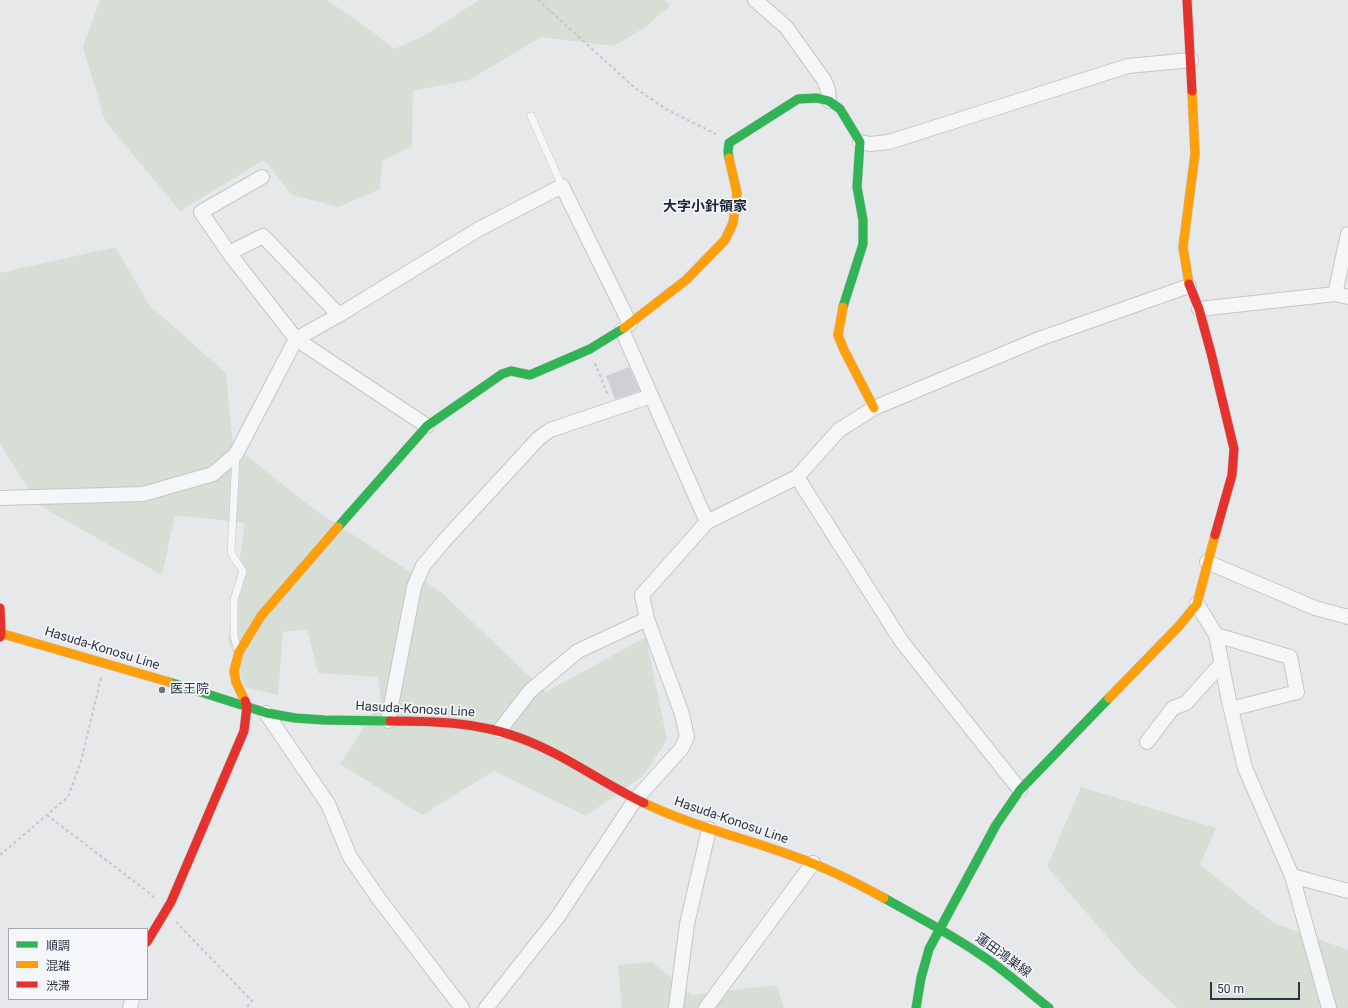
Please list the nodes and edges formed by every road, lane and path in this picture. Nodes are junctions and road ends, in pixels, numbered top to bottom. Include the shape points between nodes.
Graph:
1 (538, 0) edge
2 (755, 0) edge
3 (1187, 0) edge
4 (1191, 60) junction
5 (830, 101) junction
6 (531, 116) dead end
7 (860, 142) junction
8 (729, 144) junction
9 (262, 177) dead end
10 (562, 186) junction
11 (1348, 234) edge
12 (229, 253) junction
13 (1189, 286) junction
14 (1342, 296) edge
15 (1198, 309) junction
16 (339, 315) junction
17 (626, 327) junction
18 (296, 340) junction
19 (590, 349) junction
20 (651, 396) junction
21 (613, 408) junction
22 (874, 408) junction
23 (427, 426) junction
24 (236, 454) junction
25 (797, 477) junction
26 (0, 498) edge
27 (707, 522) junction
28 (1207, 562) junction
29 (1197, 604) junction
30 (0, 608) edge
31 (1348, 617) edge
32 (647, 619) junction
33 (0, 634) edge
34 (1216, 635) junction
35 (239, 652) junction
36 (105, 663) junction
37 (1222, 663) junction
38 (247, 706) junction
39 (1231, 709) junction
40 (266, 713) junction
41 (388, 721) junction
42 (499, 731) junction
43 (1147, 742) dead end
44 (1020, 790) junction
45 (635, 800) junction
46 (47, 815) junction
47 (709, 829) junction
48 (0, 855) edge
49 (813, 863) junction
50 (1292, 876) junction
51 (1348, 891) edge
52 (166, 911) junction
53 (939, 928) junction
54 (148, 940) edge
55 (246, 1008) edge
56 (462, 1008) edge
57 (486, 1008) edge
58 (676, 1008) edge
59 (706, 1008) edge
60 (916, 1008) edge
61 (1049, 1008) edge
62 (1329, 1008) edge

1 - 8 path via 635,88 666,109 714,133
2 - 5 street via 786,27 824,80
3 - 4 street
4 - 7 street via 1128,66 889,142
4 - 13 street via 1195,154 1183,247
5 - 7 street via 840,109
5 - 8 street via 817,98 798,99
6 - 10 lane
7 - 22 street via 857,187 863,220 863,244 842,310 838,336
8 - 17 street via 728,152 737,193 733,223 725,240 686,280
9 - 12 street via 202,212
10 - 16 street via 479,229
10 - 17 street
11 - 14 street
12 - 16 street via 263,236
12 - 18 street
13 - 15 street
13 - 22 street via 1039,340
14 - 15 street
15 - 28 street via 1234,449 1232,475
16 - 18 street
17 - 19 street
17 - 20 street
18 - 23 street
18 - 24 street
19 - 21 path
19 - 23 street via 530,375 511,371 502,374
20 - 21 street
20 - 27 street
21 - 41 street via 550,430 538,439 423,566 414,587
22 - 25 street via 839,430
23 - 35 street via 261,616
24 - 26 street via 213,474 143,494
24 - 35 lane via 231,553 243,571 234,600 234,636
25 - 27 street
25 - 44 street via 902,642
27 - 32 street via 642,595
28 - 29 street
28 - 31 street via 1315,608
29 - 34 street
29 - 44 street via 1179,626
30 - 33 street
32 - 42 street via 578,651 530,691
32 - 45 street via 682,714 687,737 681,749
33 - 36 street, Hasuda-Konosu Line
34 - 37 street
34 - 39 street via 1290,657 1297,692
35 - 38 street via 234,671
36 - 38 street, Hasuda-Konosu Line
36 - 46 path via 81,761 68,797
37 - 39 street
37 - 43 street via 1186,703 1173,708
38 - 40 street, Hasuda-Konosu Line
38 - 52 street via 244,731
39 - 50 street via 1245,768
40 - 41 street, Hasuda-Konosu Line via 302,718
40 - 56 street via 328,804 350,856
41 - 42 street, Hasuda-Konosu Line via 444,723
42 - 45 street, Hasuda-Konosu Line via 556,755
44 - 53 street via 996,825
45 - 47 street, Hasuda-Konosu Line
45 - 57 street via 557,918
46 - 48 path
46 - 52 path via 148,892
47 - 49 street, Hasuda-Konosu Line
47 - 58 street via 687,924
49 - 53 street, Hasuda-Konosu Line via 839,874
49 - 59 street
50 - 51 street
50 - 62 street
52 - 54 street
52 - 55 path via 252,1001
53 - 60 street via 923,965
53 - 61 street, 蓮田鴻巣線 via 995,964

